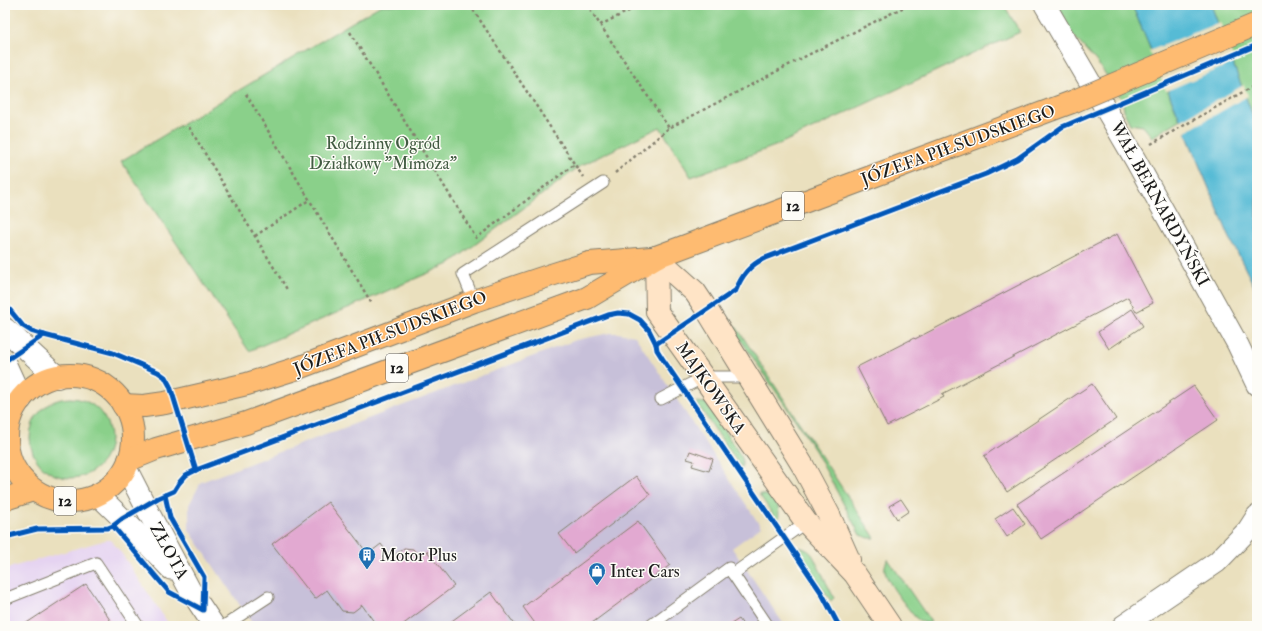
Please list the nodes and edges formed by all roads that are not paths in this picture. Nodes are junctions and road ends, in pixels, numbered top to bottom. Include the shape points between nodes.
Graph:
1 (1045, 5) edge
2 (1257, 24) edge
3 (604, 183) road end
4 (656, 257) junction
5 (474, 301) junction
6 (5, 328) edge
7 (5, 364) edge
8 (56, 377) junction
9 (704, 377) junction
10 (749, 377) junction
11 (1257, 385) edge
12 (21, 398) junction
13 (660, 400) dead end
14 (123, 405) junction
15 (6, 449) edge
16 (127, 464) junction
17 (33, 490) junction
18 (98, 495) junction
19 (5, 499) edge
20 (1257, 516) edge
21 (806, 522) junction
22 (733, 574) junction
23 (854, 574) junction
24 (190, 590) junction
25 (268, 597) dead end
26 (5, 598) edge
27 (138, 626) edge
28 (214, 626) edge
29 (224, 626) edge
30 (650, 626) edge
31 (768, 626) edge
32 (890, 626) edge
33 (1123, 626) edge

1 - 11 street, WAŁ BERNARDYŃSKI via 1151,188 1238,345
2 - 4 main road, JÓZEFA PIŁSUDSKIEGO / 12, bridge via 1072,102
3 - 5 lane via 463,274
4 - 5 main road, JÓZEFA PIŁSUDSKIEGO / 12 via 589,263
4 - 9 main road, MAJKOWSKA via 657,312
4 - 10 main road, MAJKOWSKA via 695,292
4 - 16 main road, JÓZEFA PIŁSUDSKIEGO / 12 via 587,298 246,423 156,449
5 - 14 main road, JÓZEFA PIŁSUDSKIEGO / 12 via 272,377 165,403
6 - 8 street
7 - 12 street
8 - 12 main road, 12 via 43,381
8 - 14 main road, 12 via 69,375 94,380 106,386
9 - 10 lane
9 - 13 lane
9 - 21 main road, MAJKOWSKA
10 - 23 main road, MAJKOWSKA via 803,466 829,515
12 - 15 main road, 12 via 9,422
14 - 16 main road, 12 via 130,418 133,446
15 - 17 main road, 12 via 16,471
16 - 18 main road, 12 via 118,479
16 - 24 street, ZŁOTA via 150,515
17 - 18 main road, 12 via 58,500 85,500
17 - 19 main road, 12
18 - 24 street, ZŁOTA
20 - 33 street via 1248,530 1217,562
21 - 22 lane
21 - 23 main road, MAJKOWSKA
22 - 30 lane via 729,568
22 - 31 lane
23 - 32 main road, MAJKOWSKA
24 - 28 street, ZŁOTA
25 - 29 lane
26 - 27 lane via 96,563

